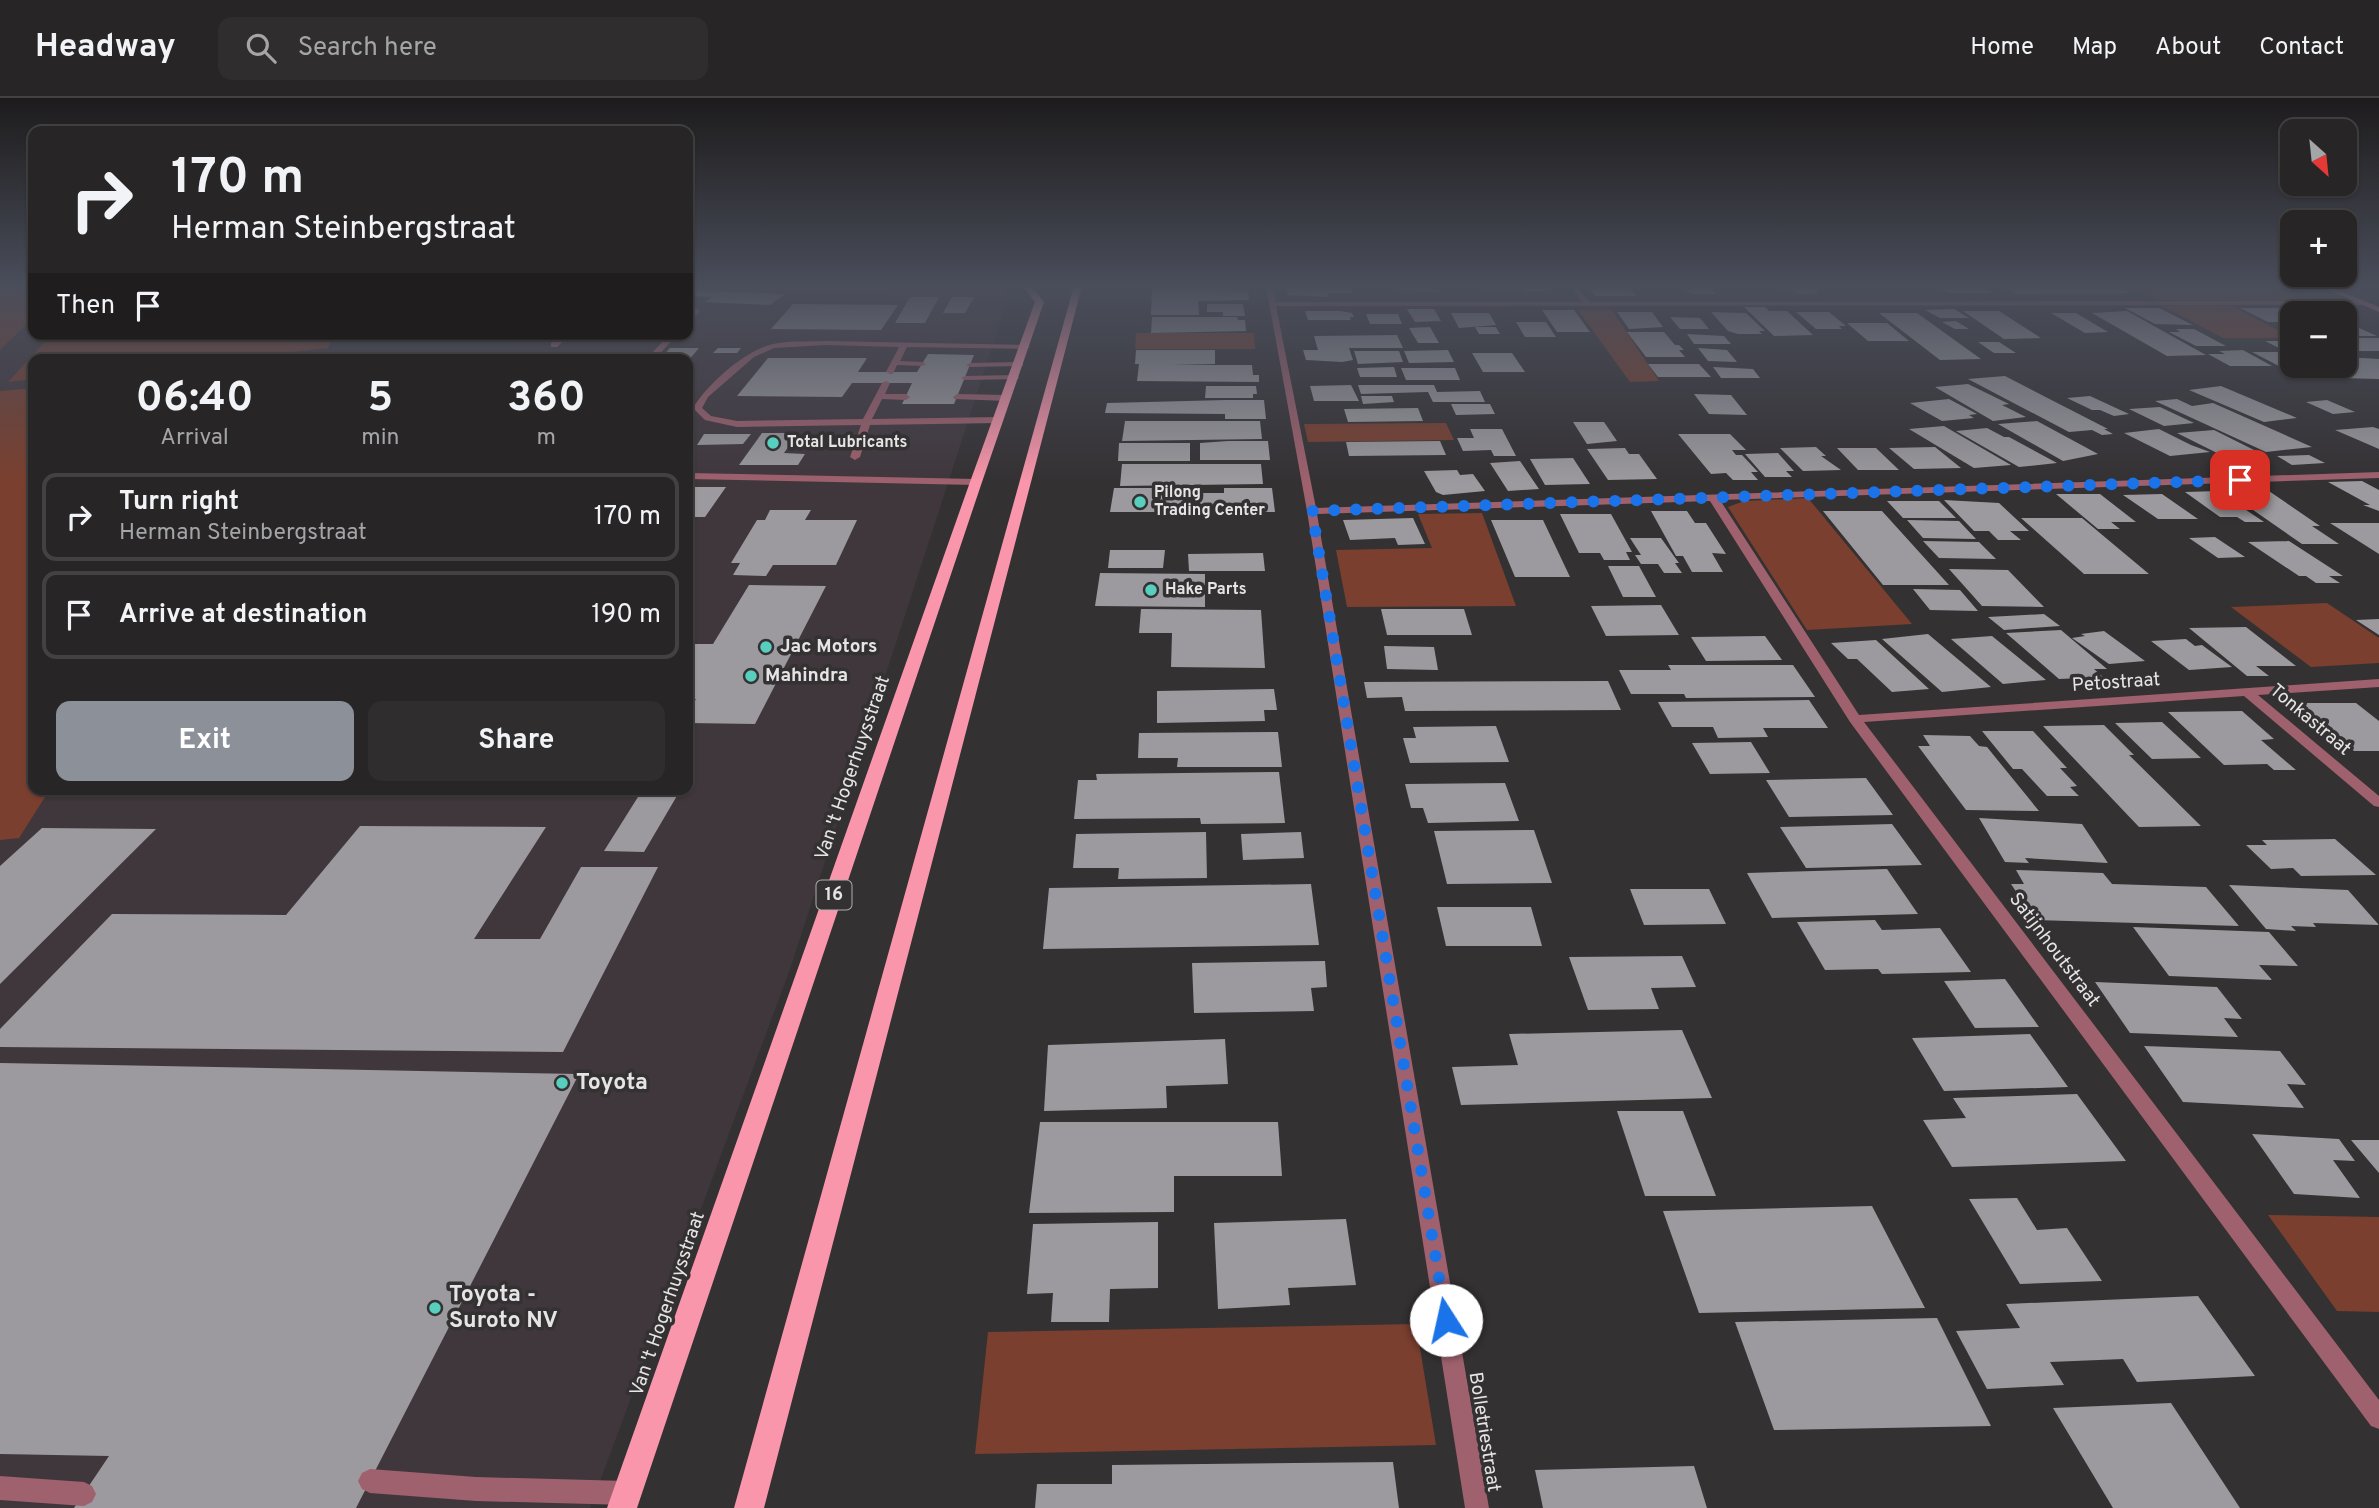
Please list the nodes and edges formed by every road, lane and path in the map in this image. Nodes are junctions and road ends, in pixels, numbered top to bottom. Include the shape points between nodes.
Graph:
1 (759, 352) edge
2 (900, 352) edge
3 (948, 352) edge
4 (1024, 352) edge
5 (1057, 352) edge
6 (1281, 352) edge
7 (1020, 363) junction
8 (922, 364) dead end
9 (970, 365) dead end
10 (965, 378) dead end
11 (886, 383) dead end
12 (879, 396) junction
13 (906, 397) dead end
14 (957, 397) dead end
15 (1007, 398) junction
16 (999, 420) junction
17 (866, 422) junction
18 (855, 457) dead end
19 (2379, 475) edge
20 (693, 476) edge
21 (976, 482) junction
22 (1712, 496) junction
23 (1312, 511) junction
24 (2379, 683) edge
25 (2249, 694) junction
26 (1855, 719) junction
27 (2379, 803) edge
28 (2379, 1418) edge
29 (370, 1481) dead end
30 (0, 1488) edge
31 (84, 1494) dead end
32 (624, 1501) edge
33 (749, 1508) edge
34 (1478, 1508) edge

1 - 17 street via 705,395 697,408 708,418 737,424
2 - 8 street via 892,368
3 - 7 street
4 - 7 main road, Van 't Hogerhuysstraat / 16
5 - 33 main road
6 - 23 street, Bolletriestraat
7 - 9 street
7 - 10 street
7 - 15 main road, Van 't Hogerhuysstraat / 16
11 - 12 street
12 - 13 street
12 - 17 street
14 - 15 street
15 - 16 main road, Van 't Hogerhuysstraat / 16
16 - 17 street
16 - 21 main road, Van 't Hogerhuysstraat / 16
17 - 18 street
19 - 22 street
20 - 21 street
21 - 32 main road, Van 't Hogerhuysstraat / 16
22 - 23 street
22 - 26 street, Satijnhoutstraat
23 - 34 street, Bolletriestraat
24 - 25 street, Petostraat
25 - 26 street, Petostraat
25 - 27 street, Tonkastraat
26 - 28 street, Satijnhoutstraat
29 - 32 street
30 - 31 street

